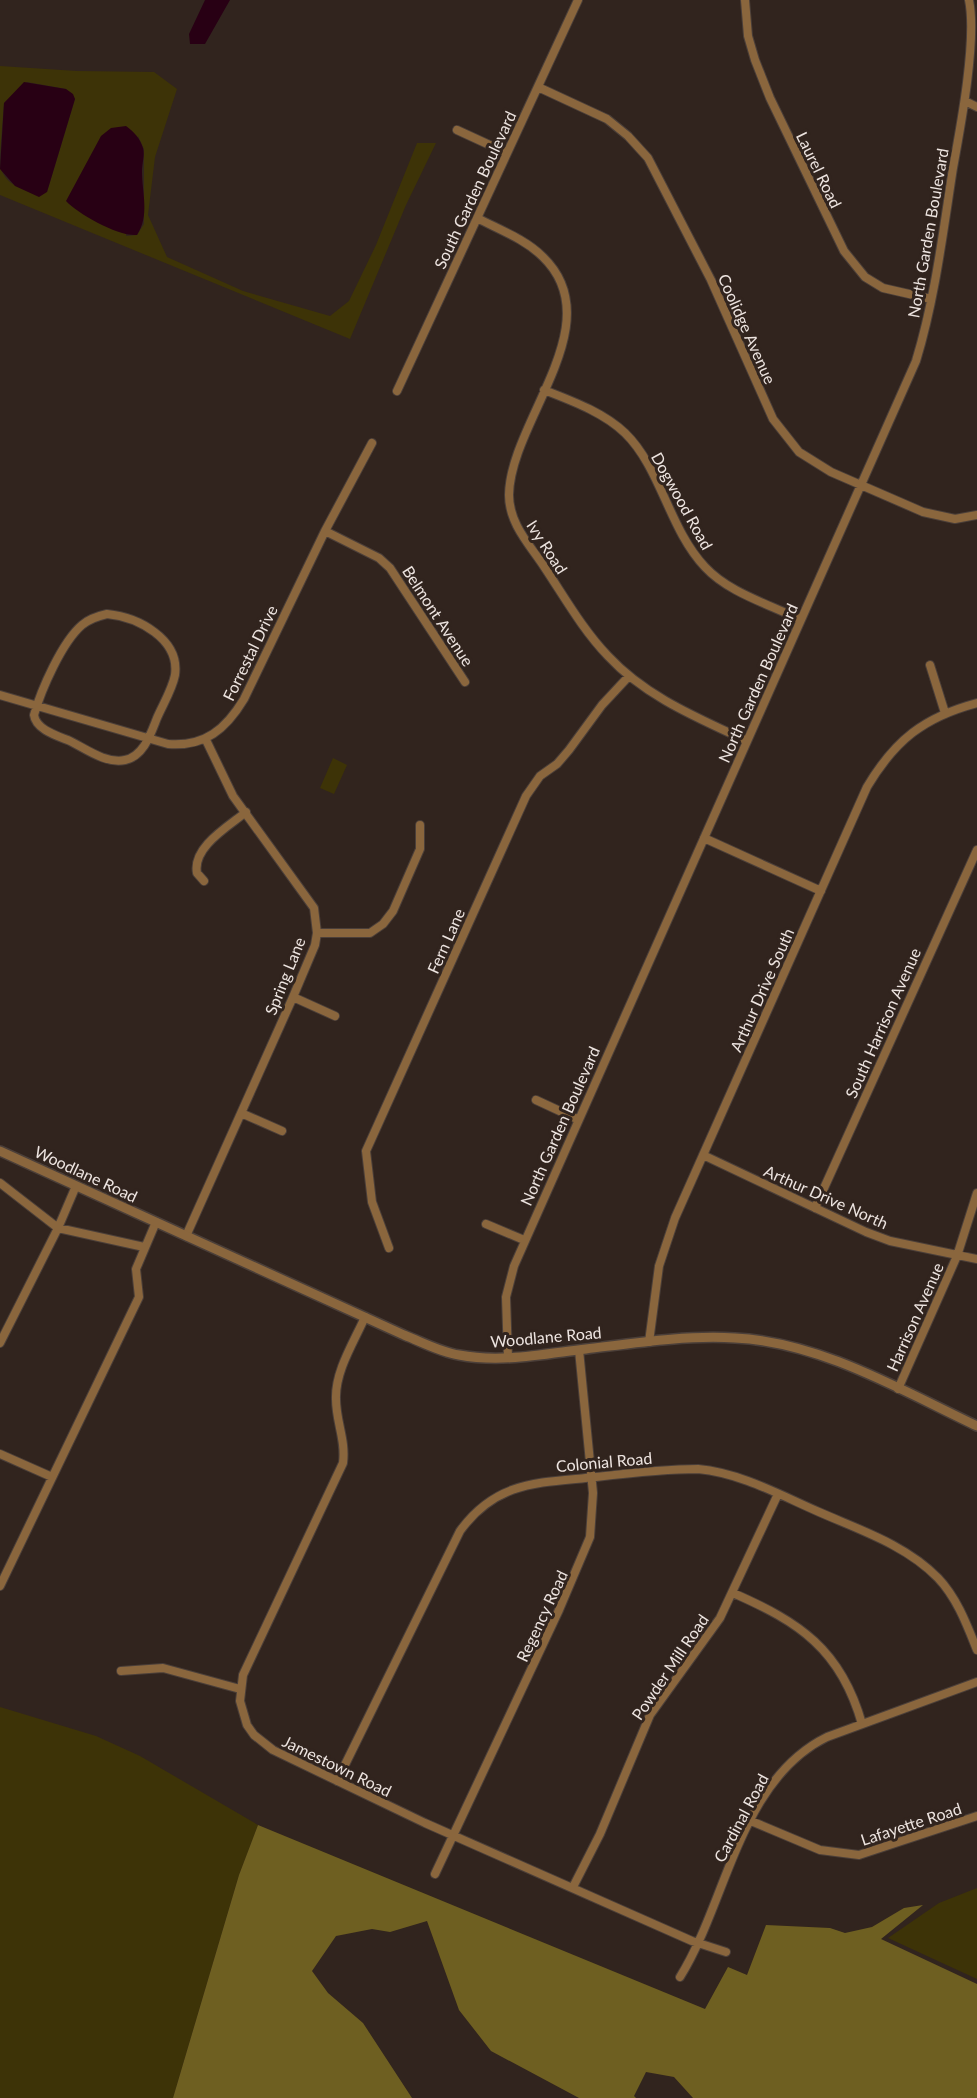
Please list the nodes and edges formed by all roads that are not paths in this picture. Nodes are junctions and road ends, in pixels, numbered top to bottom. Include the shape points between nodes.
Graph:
1 (578, 0) edge
2 (745, 0) edge
3 (969, 0) edge
4 (538, 87) junction
5 (964, 101) junction
6 (977, 107) edge
7 (457, 130) dead end
8 (507, 153) junction
9 (477, 218) junction
10 (931, 299) junction
11 (544, 390) junction
12 (397, 391) dead end
13 (372, 443) dead end
14 (861, 486) junction
15 (977, 515) edge
16 (325, 531) junction
17 (801, 620) junction
18 (930, 665) dead end
19 (629, 676) junction
20 (465, 682) dead end
21 (0, 695) edge
22 (977, 703) edge
23 (37, 706) junction
24 (945, 714) junction
25 (149, 738) junction
26 (206, 740) junction
27 (747, 741) junction
28 (246, 812) junction
29 (420, 825) dead end
30 (704, 838) junction
31 (977, 850) edge
32 (204, 881) dead end
33 (821, 891) junction
34 (316, 933) junction
35 (293, 997) junction
36 (335, 1016) dead end
37 (536, 1100) dead end
38 (241, 1113) junction
39 (577, 1119) junction
40 (282, 1131) dead end
41 (0, 1151) edge
42 (703, 1155) junction
43 (0, 1183) edge
44 (76, 1185) junction
45 (977, 1193) edge
46 (815, 1208) junction
47 (156, 1222) junction
48 (486, 1224) dead end
49 (58, 1228) junction
50 (186, 1236) junction
51 (525, 1240) junction
52 (144, 1247) junction
53 (389, 1248) dead end
54 (957, 1256) junction
55 (977, 1259) edge
56 (365, 1317) junction
57 (650, 1342) junction
58 (0, 1343) edge
59 (579, 1350) junction
60 (508, 1358) junction
61 (898, 1389) junction
62 (977, 1426) edge
63 (0, 1454) edge
64 (52, 1477) junction
65 (592, 1478) junction
66 (778, 1494) junction
67 (0, 1586) edge
68 (732, 1593) junction
69 (977, 1650) edge
70 (122, 1671) dead end
71 (977, 1682) edge
72 (240, 1689) junction
73 (862, 1724) junction
74 (337, 1781) junction
75 (977, 1816) edge
76 (751, 1821) junction
77 (454, 1835) junction
78 (435, 1874) dead end
79 (573, 1887) junction
80 (697, 1942) junction
81 (726, 1952) dead end
82 (680, 1977) dead end

1 - 4 street, South Garden Boulevard
2 - 10 street, Laurel Road via 755,60 844,251 865,277 883,288
3 - 5 street, North Garden Boulevard via 974,27
4 - 8 street, South Garden Boulevard
4 - 14 street, Coolidge Avenue via 607,119 648,158 780,431 809,460
5 - 6 street
5 - 10 street, North Garden Boulevard
7 - 8 street
8 - 9 street, South Garden Boulevard
9 - 11 street, Ivy Road via 536,251 552,267 561,285 567,331
9 - 12 street, South Garden Boulevard
10 - 14 street, North Garden Boulevard via 913,369
11 - 17 street, Dogwood Road via 598,414 632,441 685,541 705,568 727,585
11 - 19 street, Ivy Road via 513,466 509,498 514,519 579,621
13 - 16 street, Forrestal Drive
14 - 15 street, Coolidge Avenue via 933,515 956,519
14 - 17 street, North Garden Boulevard
16 - 20 street, Belmont Avenue via 379,558 390,568
16 - 26 street, Forrestal Drive via 244,699 225,726
17 - 27 street, North Garden Boulevard
18 - 24 street
19 - 27 street, Ivy Road via 672,704
19 - 53 street, Fern Lane via 526,796 366,1151 372,1202
21 - 23 street
22 - 24 street, Arthur Drive South
23 - 25 street
23 - 25 street via 34,715 38,725 113,761 134,756
23 - 25 street via 64,648 82,625 107,614 127,618 161,636 174,659 172,685
24 - 33 street, Arthur Drive South via 916,729 880,764
25 - 26 street via 180,745
26 - 28 street, Spring Lane via 233,796
27 - 30 street, North Garden Boulevard
28 - 32 street via 202,851 196,866
28 - 34 street, Spring Lane via 314,908
29 - 34 street via 420,849 393,911 383,924 370,933
30 - 33 street
30 - 39 street, North Garden Boulevard
31 - 46 street, South Harrison Avenue
33 - 42 street, Arthur Drive South
34 - 35 street, Spring Lane via 315,945
35 - 36 street
35 - 38 street, Spring Lane
37 - 39 street
38 - 40 street
38 - 50 street, Spring Lane
39 - 51 street, North Garden Boulevard
41 - 44 street, Woodlane Road
42 - 46 street, Arthur Drive North
42 - 57 street, Arthur Drive South via 659,1266
43 - 49 street
44 - 47 street, Woodlane Road
44 - 49 street
45 - 54 street, Harrison Avenue
46 - 54 street, Arthur Drive North via 878,1237
47 - 50 street, Woodlane Road
47 - 52 street
48 - 51 street
49 - 52 street
49 - 58 street
50 - 56 street, Woodlane Road
51 - 60 street, North Garden Boulevard via 506,1298
52 - 64 street via 136,1269 139,1297
54 - 55 street, Arthur Drive North
54 - 61 street, Harrison Avenue
56 - 60 street, Woodlane Road via 457,1355
56 - 72 street, Jamestown Road via 336,1385 336,1407 344,1440 343,1463 248,1663
57 - 59 street, Woodlane Road
57 - 61 street, Woodlane Road via 716,1337 771,1342 816,1354
59 - 60 street, Woodlane Road
59 - 65 street, Regency Road
61 - 62 street, Woodlane Road
63 - 64 street
64 - 67 street
65 - 66 street, Colonial Road via 699,1469 732,1476
65 - 74 street, Colonial Road via 522,1485 488,1502 473,1515 449,1550
65 - 77 street, Regency Road via 592,1523 586,1551
66 - 68 street, Powder Mill Road
66 - 69 street, Colonial Road via 887,1543 925,1566 952,1597
68 - 73 street via 791,1621 819,1645 845,1682
68 - 79 street, Powder Mill Road via 713,1628 650,1715
70 - 72 street via 163,1668
71 - 73 street, Cardinal Road
72 - 74 street, Jamestown Road via 243,1713 254,1735 283,1756
73 - 76 street, Cardinal Road via 816,1743 797,1757 772,1784
74 - 77 street, Jamestown Road
75 - 76 street, Lafayette Road via 886,1849 852,1856 814,1848
76 - 80 street, Cardinal Road
77 - 78 street, Regency Road
77 - 79 street, Jamestown Road
79 - 80 street, Jamestown Road
80 - 81 street, Jamestown Road
80 - 82 street, Cardinal Road

